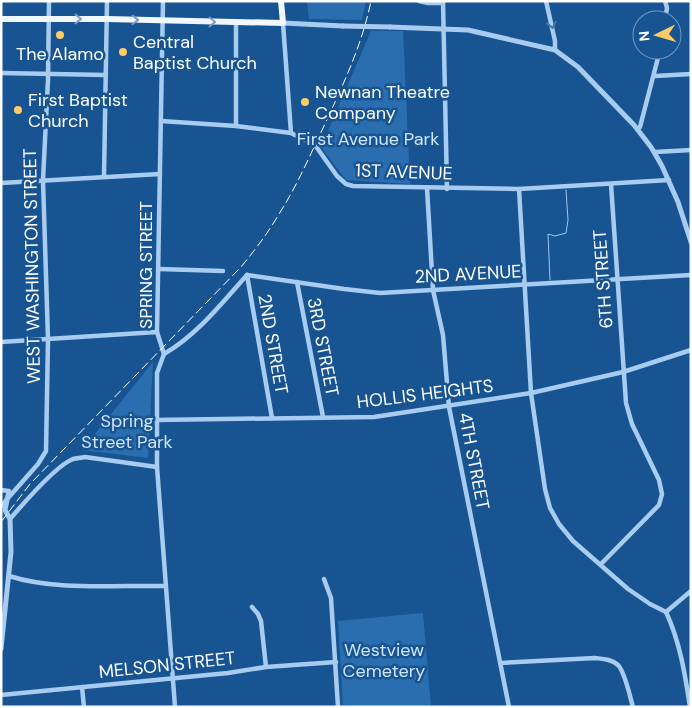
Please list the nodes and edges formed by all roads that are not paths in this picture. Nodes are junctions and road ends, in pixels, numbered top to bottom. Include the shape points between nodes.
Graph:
1 (49, 1) edge
2 (107, 1) edge
3 (163, 1) edge
4 (280, 1) edge
5 (419, 1) edge
6 (546, 1) edge
7 (443, 2) edge
8 (1, 18) edge
9 (48, 19) junction
10 (107, 19) junction
11 (163, 21) junction
12 (236, 22) junction
13 (283, 23) junction
14 (444, 28) junction
15 (555, 50) junction
16 (658, 60) edge
17 (1, 73) edge
18 (691, 74) edge
19 (48, 75) junction
20 (106, 75) junction
21 (655, 76) junction
22 (161, 121) junction
23 (236, 126) junction
24 (638, 129) junction
25 (291, 132) junction
26 (691, 150) edge
27 (655, 152) junction
28 (160, 174) junction
29 (104, 177) junction
30 (43, 180) junction
31 (668, 180) junction
32 (1, 183) edge
33 (611, 184) junction
34 (427, 188) junction
35 (446, 188) junction
36 (519, 189) junction
37 (691, 242) edge
38 (159, 268) junction
39 (223, 271) dead end
40 (247, 275) junction
41 (691, 275) edge
42 (616, 280) junction
43 (297, 282) junction
44 (524, 285) junction
45 (433, 290) junction
46 (157, 332) junction
47 (48, 340) junction
48 (1, 342) edge
49 (691, 350) edge
50 (164, 354) junction
51 (623, 372) junction
52 (531, 394) junction
53 (449, 406) junction
54 (323, 417) junction
55 (272, 418) junction
56 (156, 420) junction
57 (157, 467) junction
58 (1, 490) edge
59 (6, 500) junction
60 (1, 506) edge
61 (10, 519) junction
62 (601, 564) junction
63 (8, 576) junction
64 (324, 579) dead end
65 (165, 586) junction
66 (691, 590) edge
67 (3, 605) edge
68 (252, 607) dead end
69 (666, 612) junction
70 (1, 648) edge
71 (336, 662) junction
72 (500, 663) junction
73 (266, 667) junction
74 (172, 677) junction
75 (82, 687) junction
76 (1, 695) edge
77 (84, 707) edge
78 (175, 707) edge
79 (338, 707) edge
80 (509, 707) edge
81 (633, 707) edge
82 (690, 707) edge

1 - 9 street, WEST WASHINGTON STREET
2 - 10 street
3 - 11 street, SPRING STREET
4 - 13 main road
5 - 7 street
6 -> 15 street
7 - 14 street
8 - 9 main road
9 -> 10 main road
9 - 19 street, WEST WASHINGTON STREET
10 -> 11 main road
10 - 20 street
11 -> 12 main road
11 - 22 street, SPRING STREET
12 - 13 main road
12 - 23 street
13 - 14 street, bridge
13 - 25 street
14 - 15 street via 468,30
14 - 35 street
15 - 24 street via 578,67
16 - 21 street
17 - 19 street
18 - 21 street
19 - 20 street
19 - 30 street, WEST WASHINGTON STREET
20 - 29 street
21 - 24 street
22 - 23 street, 1ST AVENUE
22 - 28 street, SPRING STREET
23 - 25 street, 1ST AVENUE
24 - 27 street
25 - 34 street, 1ST AVENUE via 315,145 346,184
26 - 27 street
27 - 31 street
28 - 29 street
28 - 38 street, SPRING STREET
29 - 30 street
30 - 32 street
30 - 47 street, WEST WASHINGTON STREET
31 - 33 street, 1ST AVENUE
31 - 37 street
33 - 36 street, 1ST AVENUE
33 - 42 street, 6TH STREET
34 - 35 street, 1ST AVENUE
34 - 45 street, 4TH STREET
35 - 36 street, 1ST AVENUE
36 - 44 street
38 - 39 street
38 - 46 street, SPRING STREET
40 - 43 street, 2ND AVENUE
40 - 50 street via 198,327
40 - 55 street, 2ND STREET
41 - 42 street, 2ND AVENUE
42 - 44 street, 2ND AVENUE
42 - 51 street, 6TH STREET
43 - 45 street, 2ND AVENUE via 380,292
43 - 54 street, 3RD STREET
44 - 45 street, 2ND AVENUE
44 - 52 street
45 - 53 street, 4TH STREET via 443,335
46 - 47 street
46 - 50 street, SPRING STREET
47 - 48 street
47 - 59 street, WEST WASHINGTON STREET via 46,450
49 - 51 street, HOLLIS HEIGHTS
50 - 56 street via 157,373
51 - 52 street, HOLLIS HEIGHTS
51 - 62 street, 6TH STREET via 626,404 632,424 659,480 662,494 659,505
52 - 53 street, HOLLIS HEIGHTS
52 - 62 street via 550,508 573,541
53 - 54 street, HOLLIS HEIGHTS via 374,417
53 - 72 street, 4TH STREET
54 - 55 street, HOLLIS HEIGHTS
55 - 56 street, HOLLIS HEIGHTS
56 - 57 street
57 - 61 street via 73,459 27,498
57 - 65 street
58 - 59 street via 9,490
59 - 60 street, WEST WASHINGTON STREET
59 - 61 street via 5,510
61 - 63 street
62 - 69 street via 628,589
63 - 65 street via 54,585
63 - 67 street
64 - 71 street via 331,598
65 - 74 street
66 - 69 street
67 - 70 street
68 - 73 street via 261,621
69 - 82 street via 682,662
71 - 73 street, MELSON STREET
71 - 79 street
72 - 80 street, 4TH STREET
72 - 81 street via 608,660 619,666
73 - 74 street, MELSON STREET
74 - 75 street, MELSON STREET
74 - 78 street
75 - 76 street, MELSON STREET
75 - 77 street

